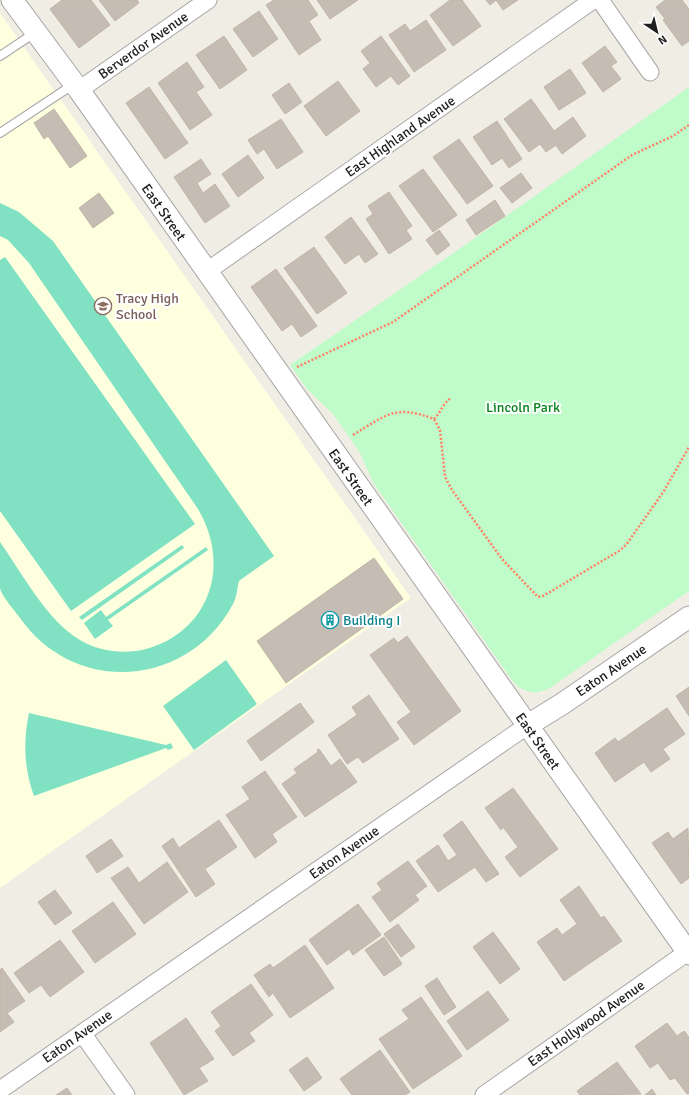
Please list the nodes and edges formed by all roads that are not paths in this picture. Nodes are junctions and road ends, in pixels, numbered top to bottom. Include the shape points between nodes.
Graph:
1 (12, 0) edge
2 (208, 0) edge
3 (593, 0) edge
4 (600, 0) edge
5 (36, 32) junction
6 (0, 56) edge
7 (650, 72) dead end
8 (76, 87) junction
9 (0, 133) edge
10 (206, 272) junction
11 (689, 617) edge
12 (528, 725) junction
13 (689, 952) edge
14 (82, 1033) junction
15 (0, 1090) edge
16 (126, 1095) edge
17 (484, 1095) edge

1 - 5 street, East Street
2 - 8 street, Berverdor Avenue
3 - 10 street, East Highland Avenue
4 - 7 street
5 - 6 lane
5 - 8 street, East Street
8 - 9 lane
8 - 10 street, East Street
10 - 12 street, East Street
11 - 12 street, Eaton Avenue
12 - 13 street, East Street
12 - 14 street, Eaton Avenue
13 - 17 street, East Hollywood Avenue
14 - 15 street, Eaton Avenue
14 - 16 street

